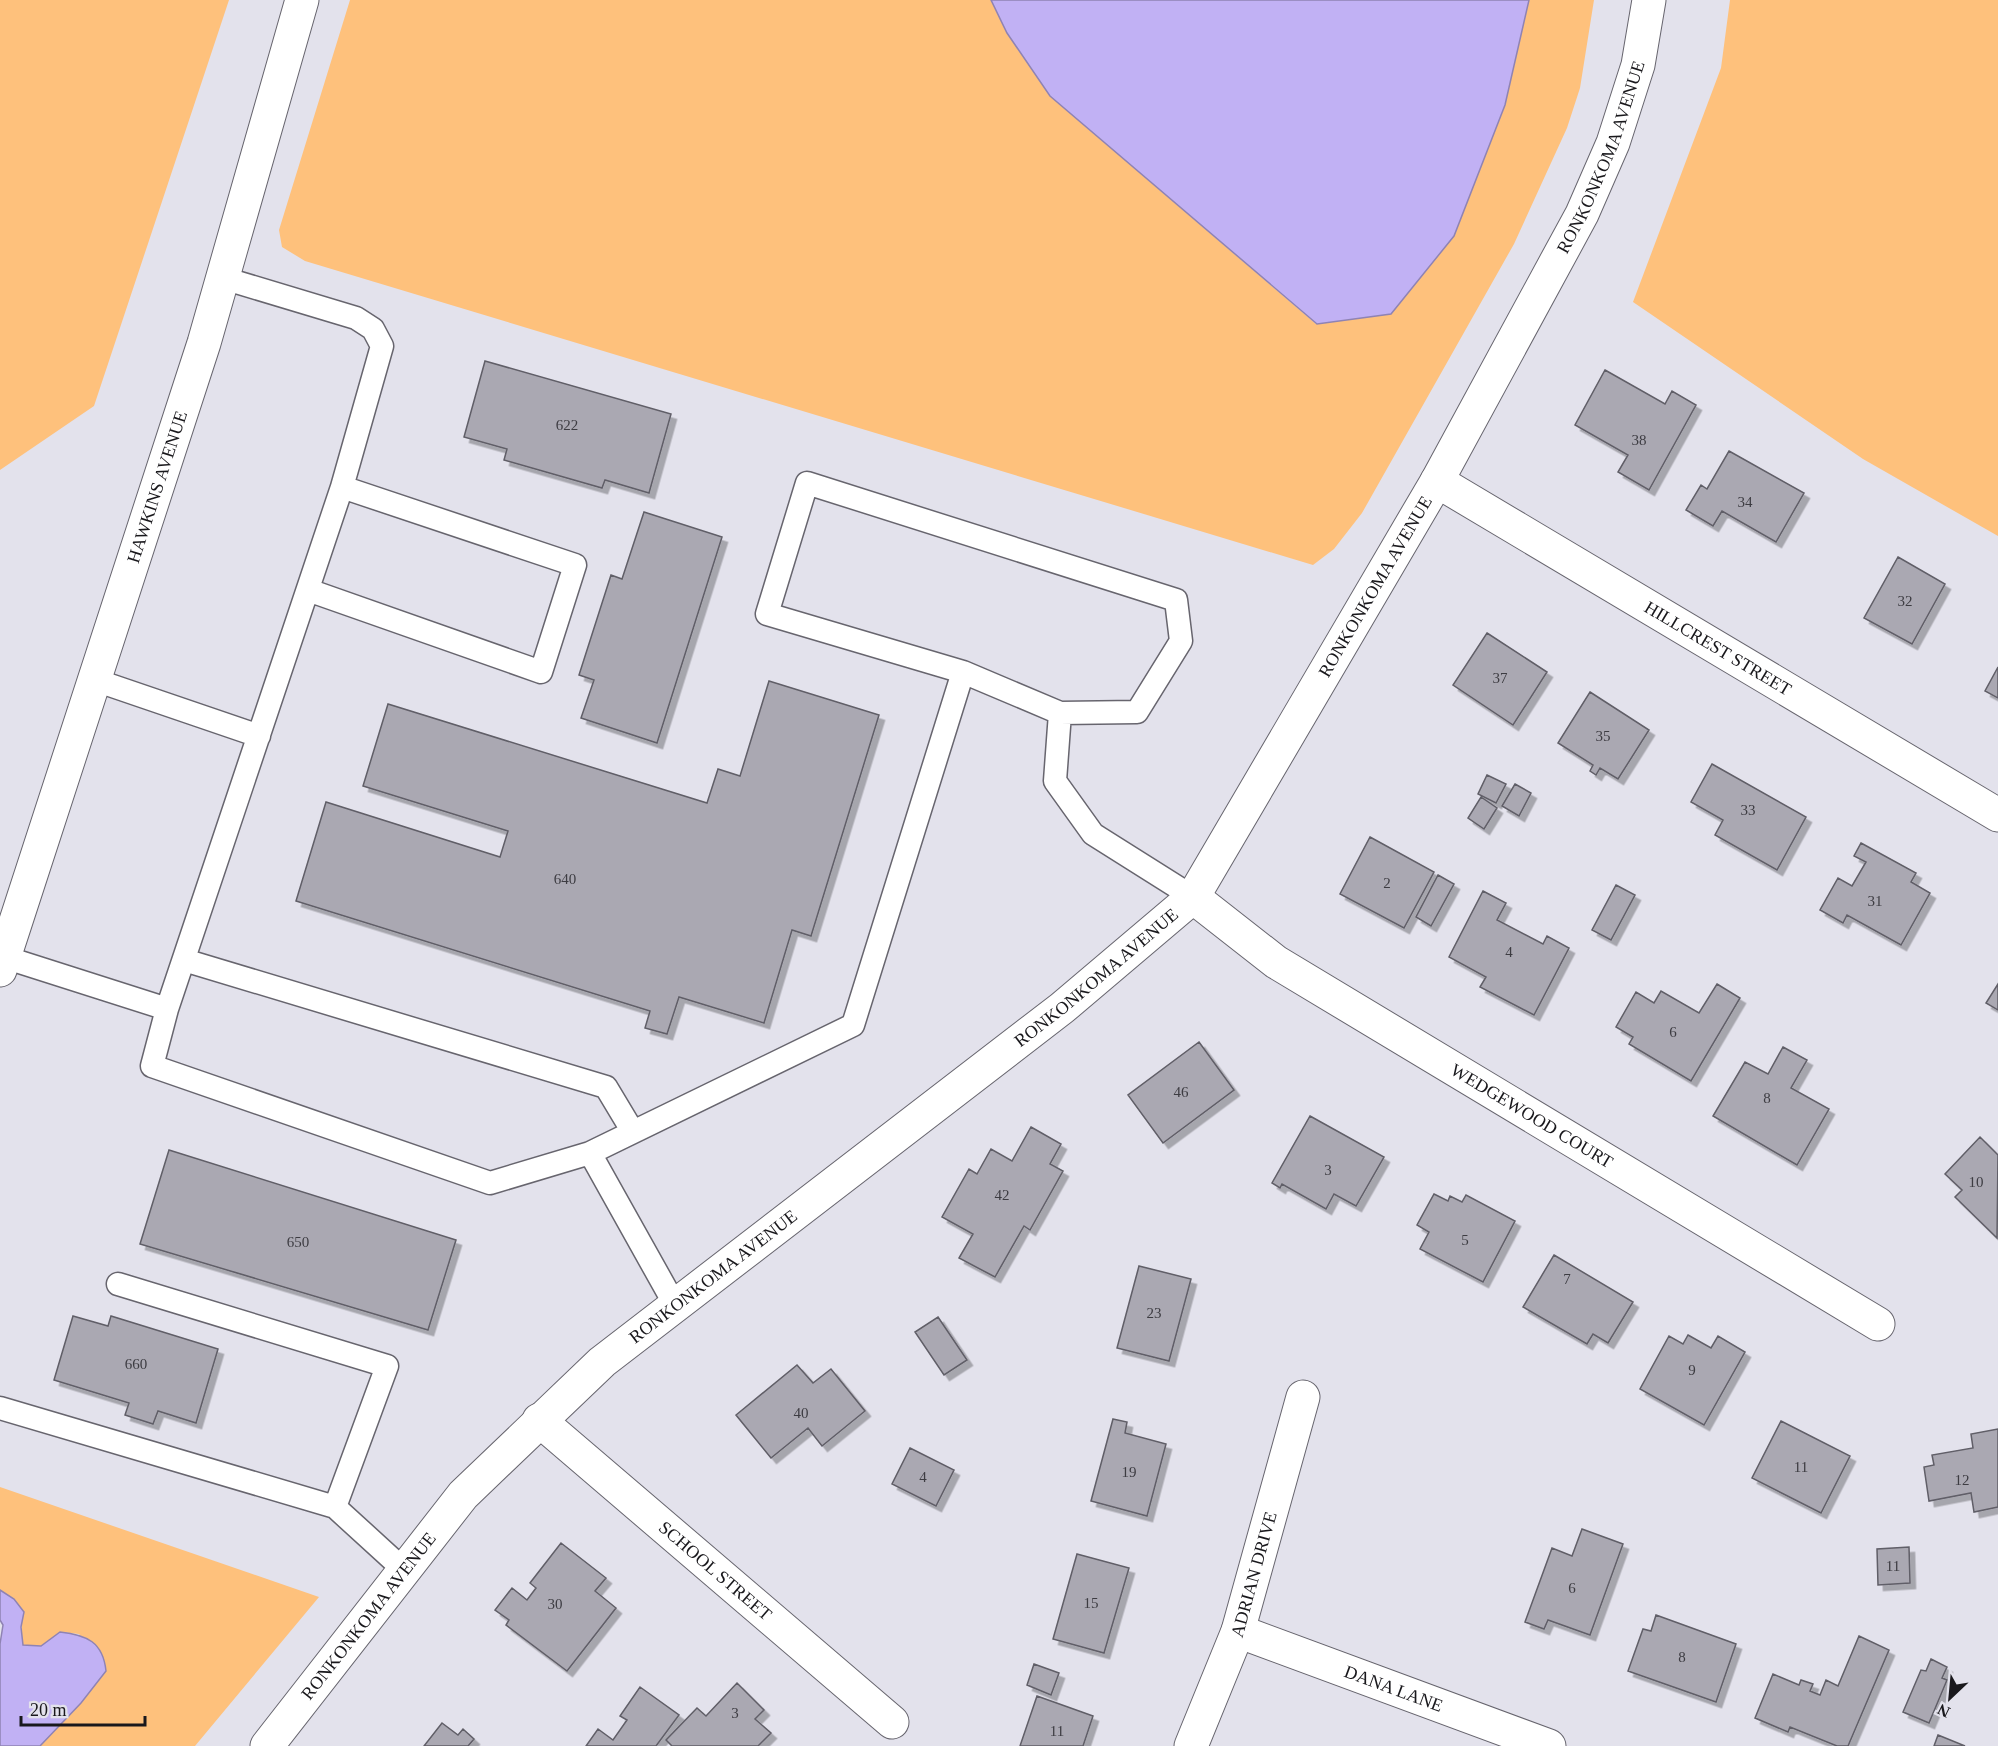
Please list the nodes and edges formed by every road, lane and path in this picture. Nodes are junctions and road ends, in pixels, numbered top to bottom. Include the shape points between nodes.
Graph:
1 (302, 0) edge
2 (1649, 0) edge
3 (223, 278) junction
4 (1437, 480) junction
5 (342, 487) junction
6 (308, 590) junction
7 (963, 672) junction
8 (95, 680) junction
9 (1060, 712) junction
10 (259, 736) junction
11 (1998, 815) edge
12 (1193, 897) junction
13 (184, 960) junction
14 (2, 964) edge
15 (167, 1009) junction
16 (633, 1132) junction
17 (590, 1153) junction
18 (118, 1284) dead end
19 (675, 1305) junction
20 (1878, 1324) dead end
21 (1303, 1397) dead end
22 (0, 1408) edge
23 (539, 1420) junction
24 (335, 1507) junction
25 (404, 1570) junction
26 (1238, 1632) junction
27 (892, 1722) dead end
28 (267, 1746) edge
29 (1191, 1746) edge
30 (1549, 1746) edge

1 - 3 street, HAWKINS AVENUE
2 - 4 street, RONKONKOMA AVENUE via 1638,65 1613,142 1582,214
3 - 5 lane via 356,318 378,337 382,346
3 - 8 street, HAWKINS AVENUE
4 - 11 street, HILLCREST STREET
4 - 12 street, RONKONKOMA AVENUE
5 - 6 lane
5 - 6 lane via 575,565 541,672
6 - 10 lane
7 - 9 lane
7 - 9 lane via 767,614 807,483 1176,600 1181,641 1137,712
7 - 16 lane via 853,1025
8 - 10 lane
8 - 14 street, HAWKINS AVENUE
9 - 12 lane via 1055,781 1093,834
10 - 13 lane
12 - 19 street, RONKONKOMA AVENUE via 1062,1008
12 - 20 street, WEDGEWOOD COURT via 1276,962
13 - 15 lane
13 - 16 lane via 606,1087
14 - 15 lane
15 - 17 lane via 152,1066 490,1183
16 - 17 lane
17 - 19 lane
18 - 24 lane via 387,1366
19 - 23 street, RONKONKOMA AVENUE via 602,1362
21 - 26 street, ADRIAN DRIVE
22 - 24 lane
23 - 25 street, RONKONKOMA AVENUE via 463,1495
23 - 27 street, SCHOOL STREET
24 - 25 lane
25 - 28 street, RONKONKOMA AVENUE
26 - 29 street, ADRIAN DRIVE
26 - 30 street, DANA LANE

